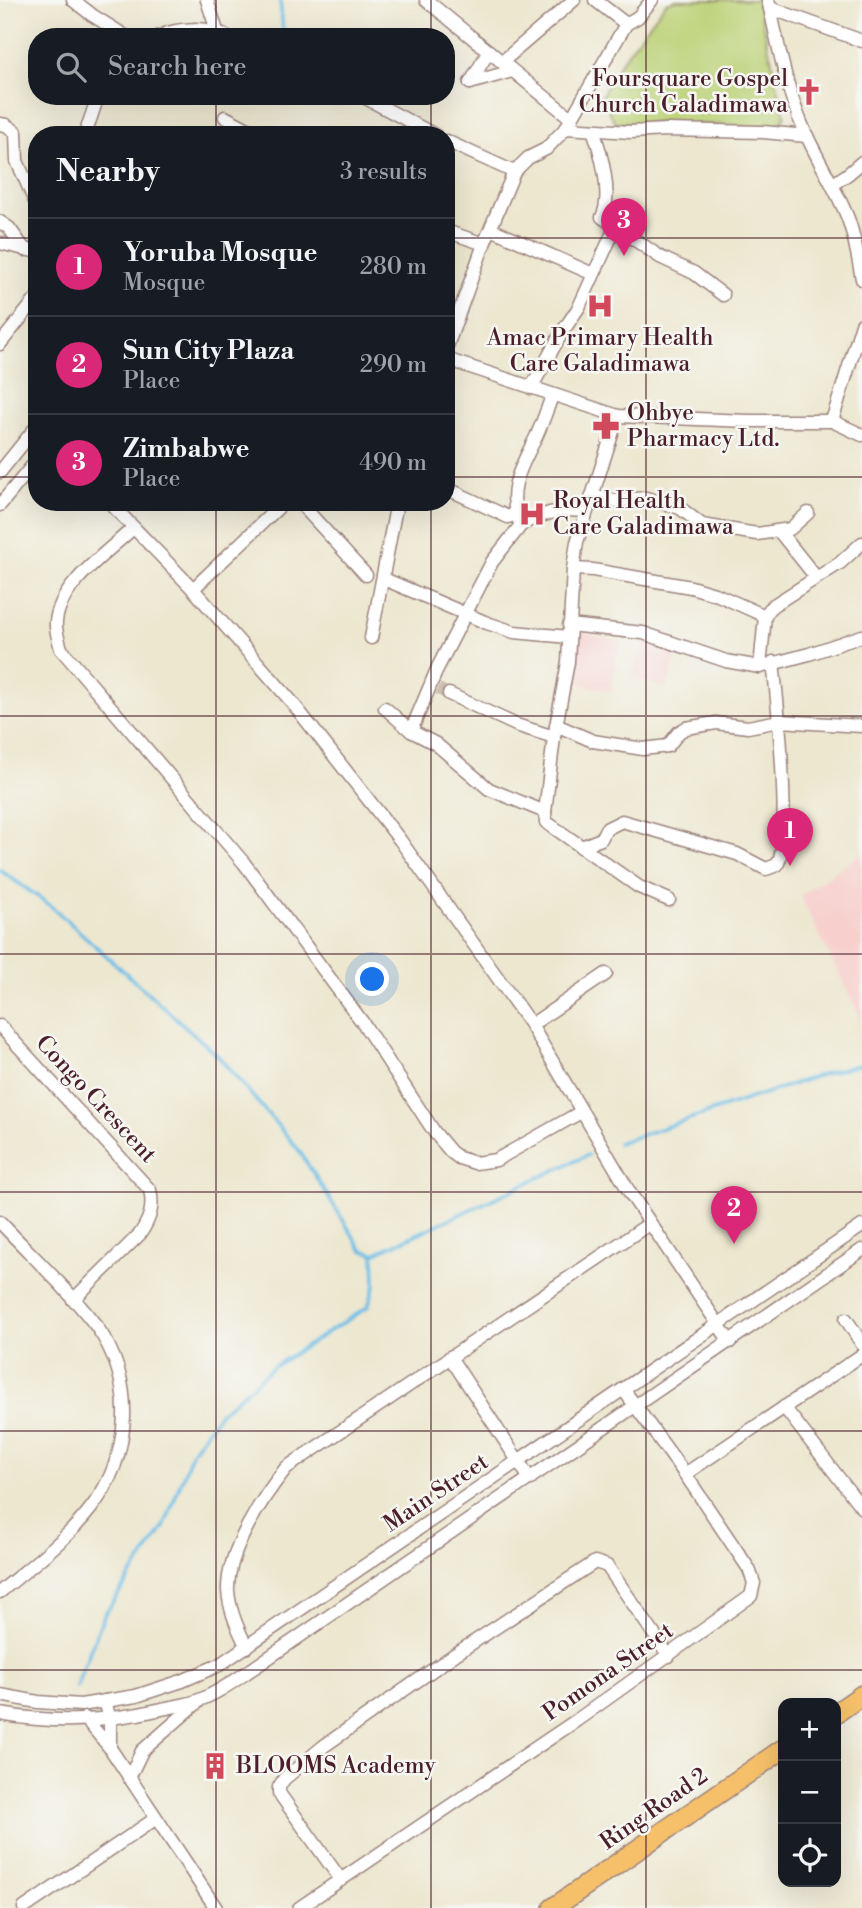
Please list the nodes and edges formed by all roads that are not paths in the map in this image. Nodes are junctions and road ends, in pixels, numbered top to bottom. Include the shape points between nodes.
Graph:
1 (73, 0) edge
2 (207, 0) edge
3 (426, 0) edge
4 (574, 0) edge
5 (595, 0) edge
6 (652, 0) edge
7 (769, 4) edge
8 (626, 24) junction
9 (113, 28) edge
10 (220, 28) edge
11 (862, 41) edge
12 (489, 51) junction
13 (507, 66) junction
14 (95, 105) edge
15 (379, 105) edge
16 (225, 117) dead end
17 (569, 123) junction
18 (0, 124) edge
19 (88, 126) edge
20 (242, 126) edge
21 (418, 126) edge
22 (593, 130) junction
23 (807, 136) junction
24 (455, 145) edge
25 (862, 162) edge
26 (514, 172) junction
27 (832, 184) junction
28 (28, 186) edge
29 (0, 222) edge
30 (615, 228) junction
31 (491, 229) junction
32 (455, 234) edge
33 (0, 243) edge
34 (484, 244) junction
35 (28, 248) edge
36 (28, 250) edge
37 (593, 274) junction
38 (862, 279) edge
39 (723, 295) dead end
40 (28, 309) edge
41 (862, 324) edge
42 (455, 334) edge
43 (0, 344) edge
44 (455, 362) edge
45 (531, 388) junction
46 (552, 396) junction
47 (618, 416) junction
48 (832, 421) junction
49 (862, 435) edge
50 (28, 438) edge
51 (28, 471) edge
52 (0, 472) edge
53 (455, 492) edge
54 (592, 496) junction
55 (0, 505) edge
56 (117, 511) edge
57 (275, 511) edge
58 (307, 511) edge
59 (395, 511) edge
60 (586, 511) junction
61 (808, 513) dead end
62 (515, 519) junction
63 (133, 528) junction
64 (779, 531) junction
65 (862, 544) edge
66 (573, 569) junction
67 (366, 575) dead end
68 (815, 576) junction
69 (384, 579) junction
70 (193, 589) junction
71 (467, 614) junction
72 (765, 616) junction
73 (569, 631) junction
74 (862, 636) edge
75 (371, 638) dead end
76 (774, 662) junction
77 (760, 667) junction
78 (439, 690) junction
79 (384, 708) dead end
80 (779, 721) junction
81 (861, 729) edge
82 (411, 731) junction
83 (555, 731) junction
84 (545, 812) junction
85 (581, 847) junction
86 (669, 900) dead end
87 (606, 974) dead end
88 (531, 1025) junction
89 (0, 1026) edge
90 (581, 1112) junction
91 (0, 1222) edge
92 (649, 1224) junction
93 (862, 1227) edge
94 (835, 1246) junction
95 (862, 1250) edge
96 (844, 1260) junction
97 (768, 1290) junction
98 (73, 1300) junction
99 (779, 1307) junction
100 (846, 1319) dead end
101 (718, 1325) junction
102 (730, 1342) junction
103 (862, 1344) edge
104 (862, 1355) edge
105 (450, 1357) junction
106 (623, 1389) junction
107 (635, 1407) junction
108 (785, 1407) junction
109 (519, 1462) junction
110 (685, 1474) junction
111 (530, 1479) junction
112 (862, 1508) edge
113 (1, 1590) edge
114 (247, 1647) junction
115 (669, 1656) junction
116 (0, 1695) edge
117 (862, 1695) edge
118 (200, 1700) junction
119 (105, 1702) junction
120 (81, 1705) junction
121 (841, 1710) edge
122 (0, 1714) edge
123 (110, 1719) junction
124 (86, 1721) junction
125 (110, 1748) junction
126 (778, 1752) edge
127 (129, 1778) junction
128 (155, 1819) junction
129 (341, 1880) junction
130 (43, 1903) edge
131 (24, 1908) edge
132 (216, 1908) edge
133 (299, 1908) edge
134 (553, 1908) edge

1 - 9 street
2 - 10 street
3 - 12 street
4 - 13 street
5 - 8 street
6 - 8 street
7 - 11 street
7 - 23 street
8 - 17 street
12 - 13 street
12 - 13 street via 470,83
13 - 17 street
14 - 19 street
15 - 21 street
16 - 20 street
17 - 22 street
17 - 26 street via 546,149
18 - 28 street via 16,132 17,161
22 - 23 street
22 - 30 street via 605,180 602,217
23 - 27 street
24 - 26 street
25 - 27 street
26 - 31 street
27 - 38 street via 849,220
29 - 35 street
30 - 37 street
30 - 39 street
31 - 34 street
31 - 37 street
32 - 34 street
33 - 36 street
34 - 42 street
37 - 45 street
40 - 43 street
41 - 48 street
44 - 45 street
45 - 46 street
46 - 47 street
46 - 62 street via 518,470
47 - 48 street
47 - 54 street
48 - 49 street
50 - 52 street
51 - 55 street
53 - 62 street
54 - 60 street
54 - 64 street via 616,501 646,498 670,504 697,523 716,528 757,534
56 - 63 street
57 - 70 street
58 - 67 street
59 - 69 street
60 - 62 street
60 - 66 street
61 - 64 street via 794,527
62 - 71 street
63 - 70 street
63 - 90 street via 67,590 55,626 61,649 244,863 452,1152 475,1163 496,1160
64 - 68 street
65 - 68 street
66 - 72 street via 691,587
66 - 73 street
68 - 72 street
69 - 71 street
69 - 75 street
70 - 88 street via 291,701 400,840
71 - 73 street via 514,632
71 - 78 street via 439,667
72 - 77 street
73 - 77 street via 626,629 726,661
73 - 83 street
74 - 76 street
76 - 77 street
76 - 80 street
78 - 82 street
78 - 83 street via 516,726
79 - 82 street
80 - 81 street
80 - 83 street via 748,727 716,723 686,728 668,746 643,749
80 - 85 street via 783,852 773,868 622,821 606,829 601,839
82 - 84 street via 436,744 489,789
83 - 84 street
84 - 85 street via 546,822
85 - 86 street via 639,887
87 - 88 street
88 - 90 street
89 - 98 street, Congo Crescent via 150,1190 153,1201 140,1234
90 - 92 street
91 - 98 street
92 - 101 street
92 - 105 street
93 - 94 street, Main Street
94 - 96 street
94 - 97 street, Main Street
95 - 96 street, Main Street
96 - 99 street, Main Street
97 - 99 street
97 - 101 street, Main Street
98 - 113 street via 96,1326 117,1366 124,1409 119,1452 107,1486 79,1524
99 - 102 street, Main Street
100 - 103 street
101 - 102 street
101 - 106 street, Main Street
102 - 107 street, Main Street
104 - 108 street
105 - 109 street
105 - 114 street via 286,1468 276,1480 241,1541 230,1573 230,1602
106 - 107 street, Pomona Street
106 - 109 street, Main Street
107 - 110 street, Pomona Street
107 - 111 street, Main Street
108 - 110 street
108 - 112 street
109 - 111 street
109 - 114 street, Main Street
110 - 115 street, Pomona Street via 749,1569 754,1589 751,1596
111 - 118 street, Main Street
114 - 119 street, Main Street via 182,1681
115 - 129 street, Pomona Street
115 - 129 street via 607,1566 595,1562 453,1655 324,1746 281,1783 279,1793
116 - 120 street, Main Street
117 - 121 main road
118 - 123 street, Main Street
118 - 127 street via 142,1751
119 - 120 street, Main Street
119 - 123 street
120 - 124 street
122 - 124 street, Main Street
123 - 124 street, Main Street
123 - 125 street
124 - 125 street
125 - 127 street
126 - 134 main road, Ring Road 2
127 - 128 street
128 - 130 street
128 - 132 street
129 - 133 street, Pomona Street
130 - 131 street

